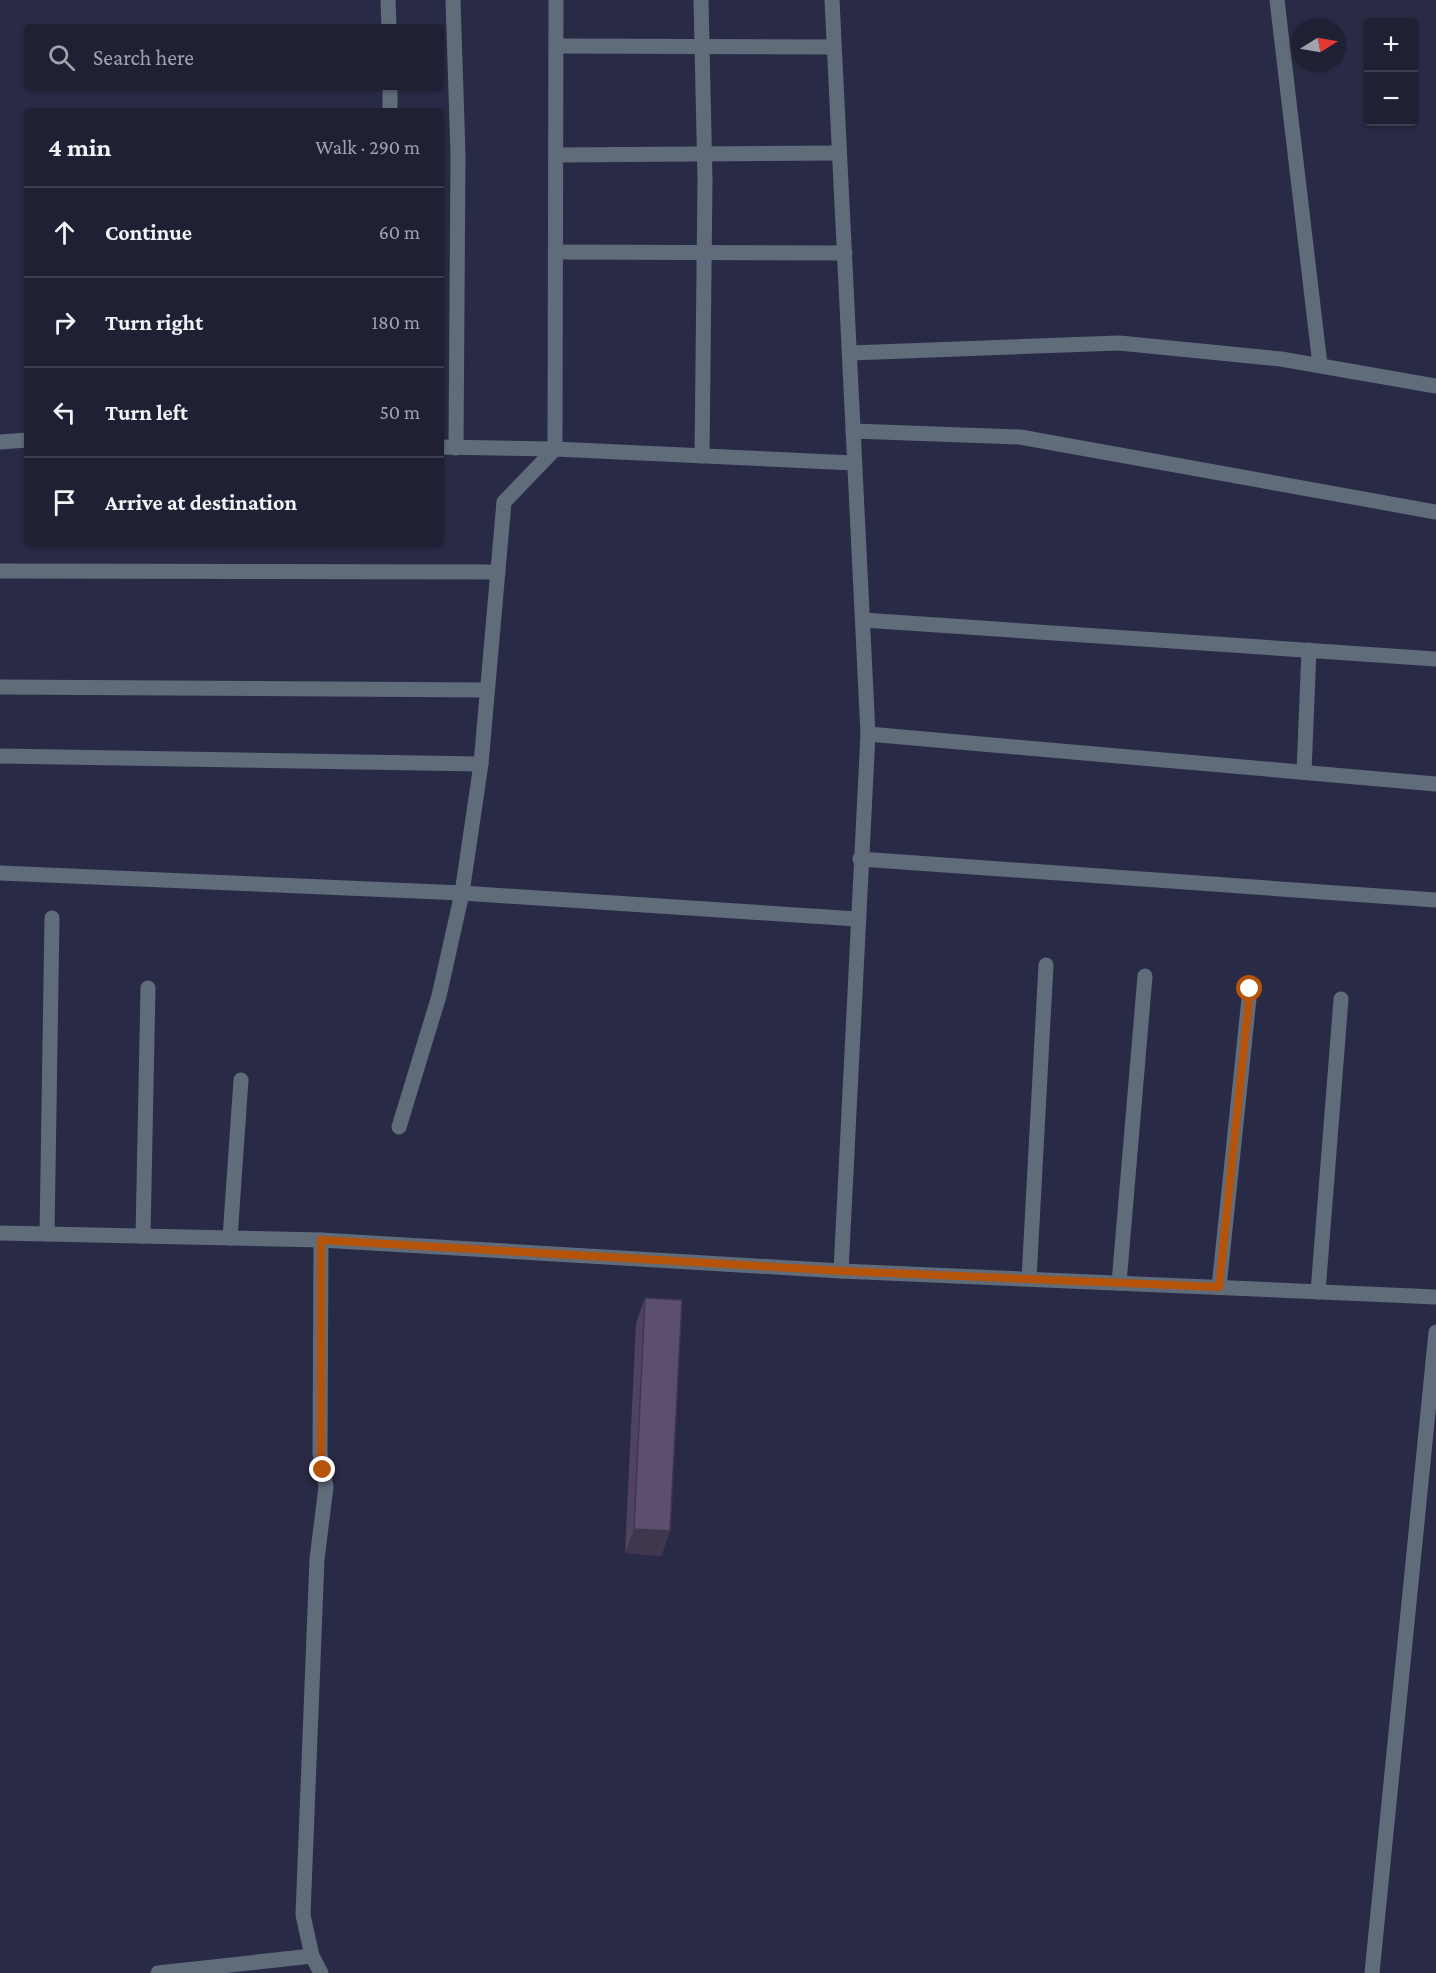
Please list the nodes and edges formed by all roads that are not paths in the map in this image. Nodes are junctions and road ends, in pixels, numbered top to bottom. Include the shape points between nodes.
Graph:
1 (388, 0) edge
2 (453, 0) edge
3 (556, 0) edge
4 (701, 0) edge
5 (832, 0) edge
6 (1278, 0) edge
7 (389, 24) edge
8 (557, 46) junction
9 (834, 46) junction
10 (701, 48) junction
11 (390, 90) edge
12 (390, 108) edge
13 (839, 153) junction
14 (557, 155) junction
15 (704, 155) junction
16 (556, 252) junction
17 (704, 253) junction
18 (845, 253) junction
19 (850, 353) junction
20 (1320, 365) junction
21 (1436, 386) edge
22 (853, 431) junction
23 (24, 440) edge
24 (0, 442) edge
25 (449, 447) edge
26 (555, 449) junction
27 (702, 456) junction
28 (854, 463) junction
29 (1436, 512) edge
30 (0, 571) edge
31 (498, 572) junction
32 (863, 620) junction
33 (1309, 650) junction
34 (1436, 659) edge
35 (0, 687) edge
36 (487, 690) junction
37 (868, 734) junction
38 (0, 756) edge
39 (481, 764) junction
40 (1304, 772) junction
41 (1436, 784) edge
42 (860, 859) junction
43 (0, 873) edge
44 (462, 893) junction
45 (1436, 900) edge
46 (52, 918) dead end
47 (857, 919) junction
48 (1046, 964) dead end
49 (1145, 976) dead end
50 (148, 988) dead end
51 (1250, 989) dead end
52 (1341, 999) dead end
53 (241, 1080) dead end
54 (399, 1127) dead end
55 (0, 1233) edge
56 (47, 1234) junction
57 (143, 1236) junction
58 (230, 1238) junction
59 (321, 1240) junction
60 (842, 1271) junction
61 (1029, 1279) junction
62 (1119, 1283) junction
63 (1219, 1287) junction
64 (1318, 1292) junction
65 (1436, 1297) edge
66 (1436, 1332) edge
67 (312, 1956) junction
68 (158, 1973) edge
69 (321, 1973) edge
70 (1372, 1973) edge

1 - 7 street
2 - 25 street via 458,155
3 - 8 street
4 - 10 street
5 - 9 street
6 - 20 street
8 - 10 street
8 - 14 street
9 - 10 street
9 - 13 street
10 - 15 street
11 - 12 street
13 - 15 street
13 - 18 street
14 - 15 street
14 - 16 street
15 - 17 street
16 - 17 street
16 - 26 street
17 - 18 street
17 - 27 street
18 - 19 street
19 - 20 street via 1119,343
19 - 22 street
20 - 21 street
22 - 28 street
22 - 29 street via 1020,437
23 - 24 street
25 - 26 street
26 - 27 street
26 - 31 street via 504,502
27 - 28 street
28 - 32 street
30 - 31 street
31 - 36 street
32 - 33 street
32 - 37 street
33 - 34 street
33 - 40 street
35 - 36 street
36 - 39 street
37 - 40 street
37 - 42 street
38 - 39 street
39 - 44 street
40 - 41 street
42 - 45 street
42 - 47 street
43 - 44 street
44 - 47 street
44 - 54 street via 439,996
46 - 56 street
47 - 60 street
48 - 61 street
49 - 62 street
50 - 57 street
51 - 63 street
52 - 64 street
53 - 58 street
55 - 56 street
56 - 57 street
57 - 58 street
58 - 59 street
59 - 60 street
59 - 67 street via 321,1454 326,1486 317,1551 303,1915
60 - 61 street
61 - 62 street
62 - 63 street
63 - 64 street
64 - 65 street
66 - 70 street
67 - 68 street
67 - 69 street

